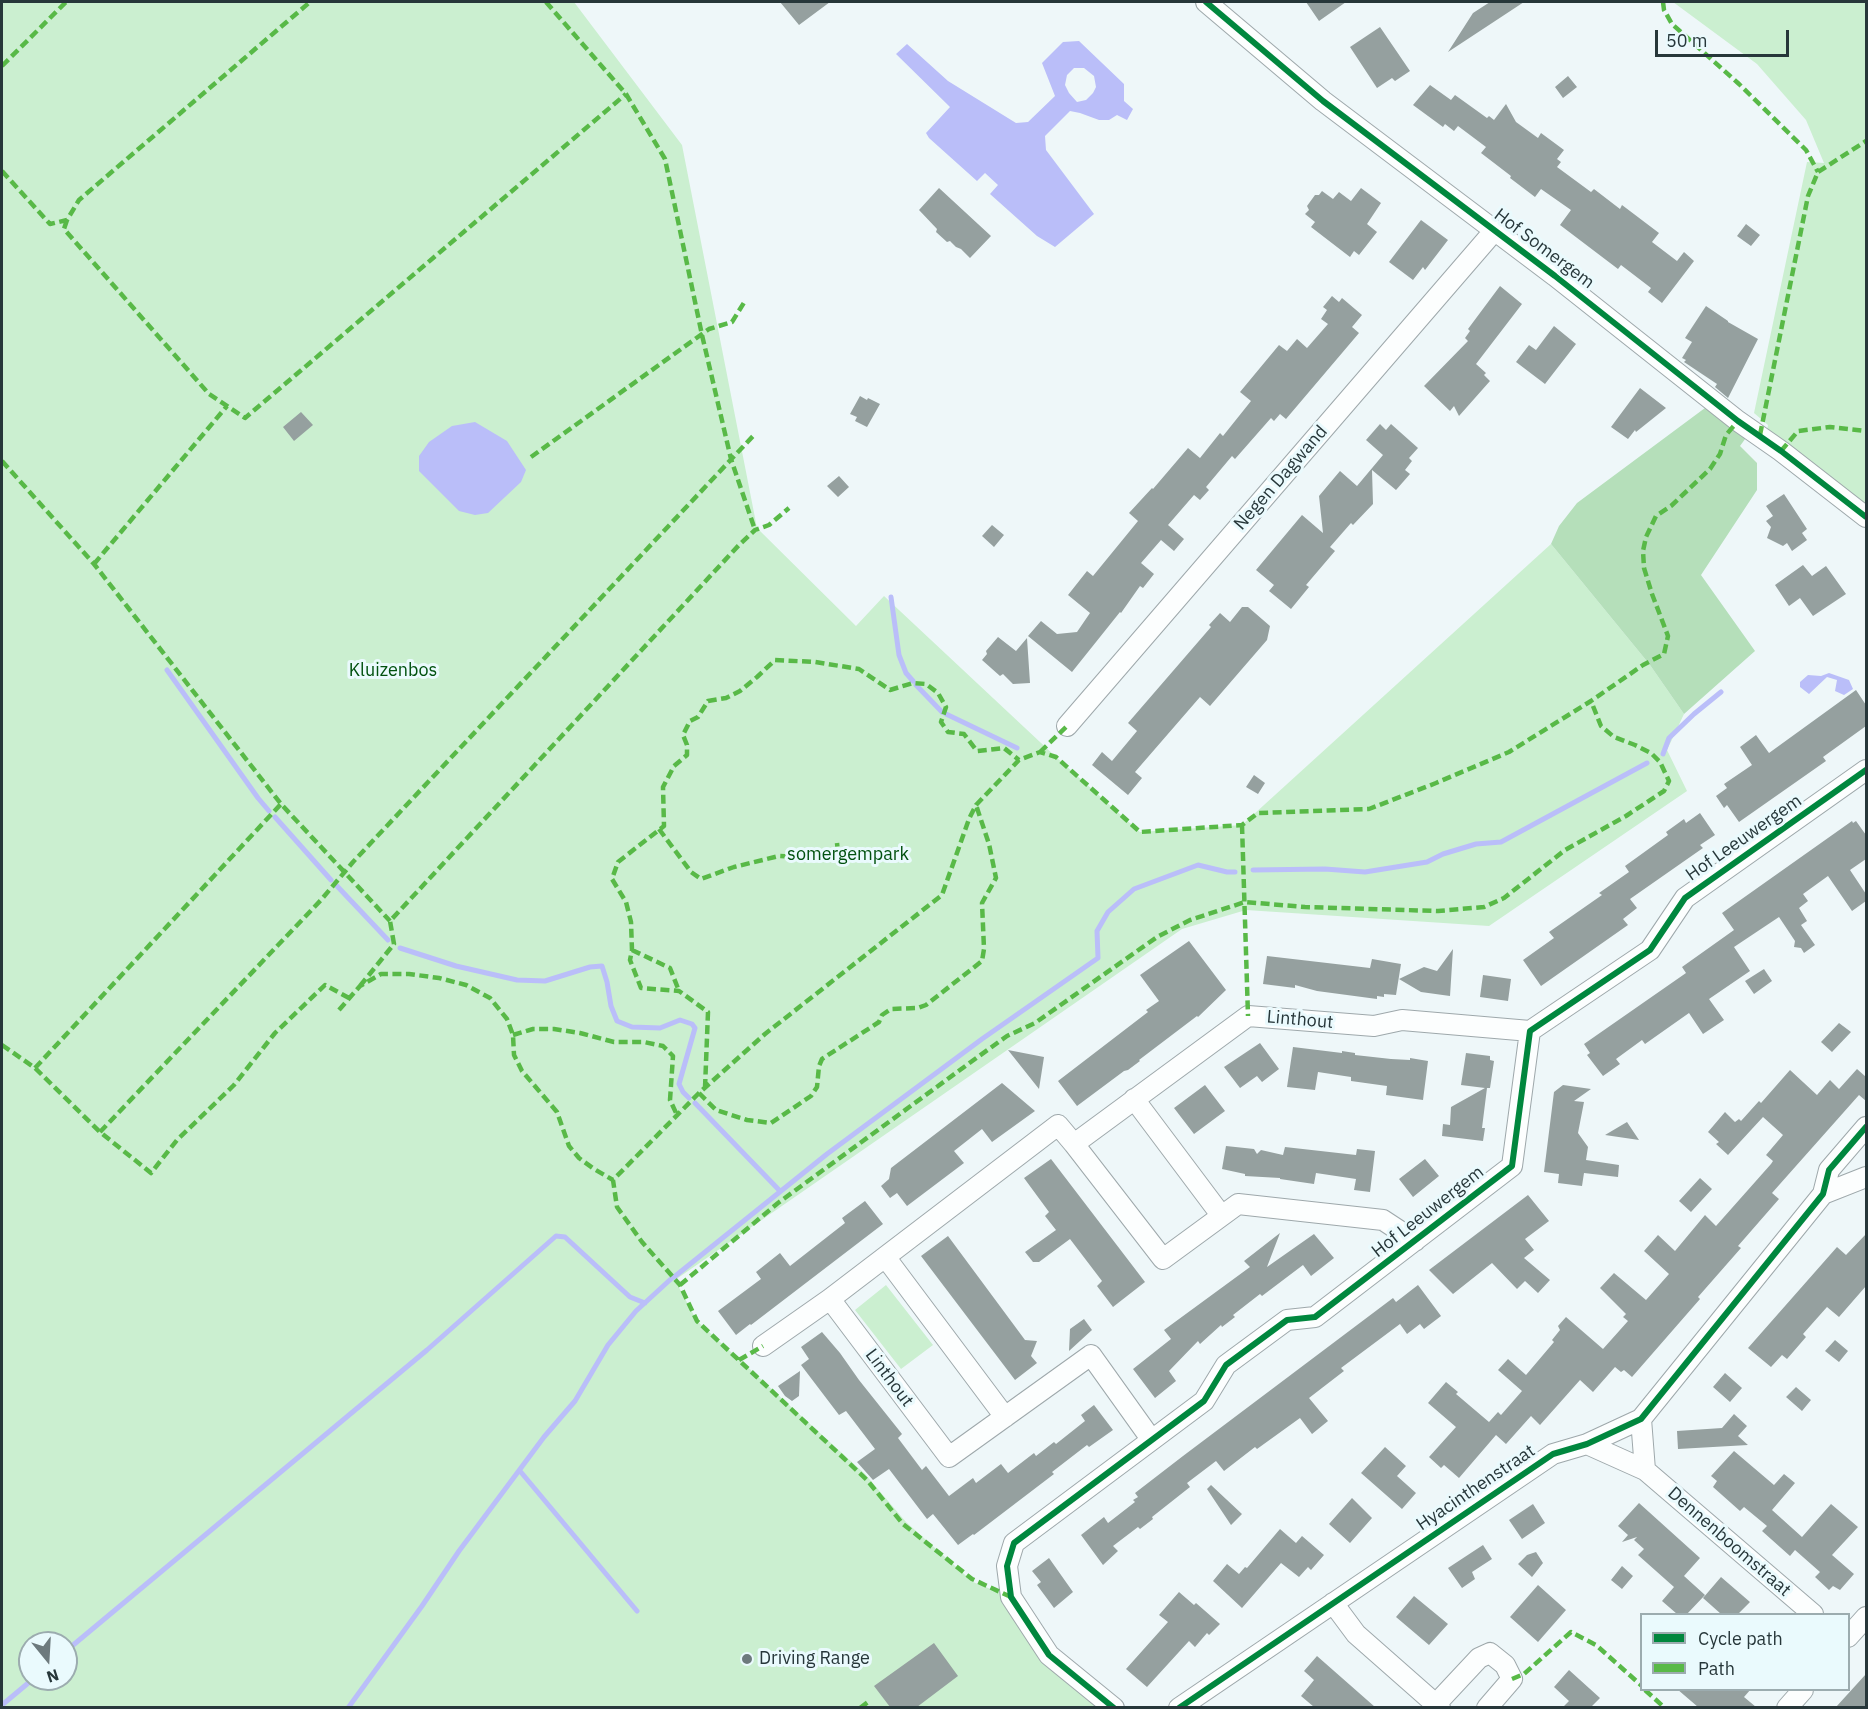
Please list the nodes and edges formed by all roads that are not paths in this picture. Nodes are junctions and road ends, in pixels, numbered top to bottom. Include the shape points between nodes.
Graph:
1 (1206, 2) edge
2 (1495, 230) junction
3 (1866, 517) edge
4 (1067, 726) dead end
5 (1866, 770) edge
6 (1530, 1031) junction
7 (1134, 1099) junction
8 (1866, 1127) edge
9 (1074, 1144) junction
10 (1866, 1177) edge
11 (1823, 1194) junction
12 (1221, 1215) junction
13 (1415, 1241) junction
14 (886, 1258) junction
15 (830, 1299) junction
16 (763, 1346) dead end
17 (1005, 1417) junction
18 (1641, 1419) junction
19 (1152, 1439) junction
20 (1587, 1444) junction
21 (1645, 1470) junction
22 (1333, 1603) junction
23 (1812, 1613) edge
24 (1866, 1617) edge
25 (1850, 1636) edge
26 (1438, 1706) edge
27 (1114, 1707) edge
28 (1179, 1707) edge
29 (1487, 1707) edge

1 - 2 street, Hof Somergem via 1323,101
2 - 3 street, Hof Somergem
2 - 4 street, Negen Dagwand
5 - 6 street, Hof Leeuwergem via 1684,898 1650,950
6 - 7 street, Linthout via 1402,1020 1374,1026 1248,1016
6 - 13 street, Hof Leeuwergem via 1512,1166
7 - 9 street, Linthout
7 - 12 street
8 - 11 street, Hyacinthenstraat via 1829,1170
9 - 12 street via 1163,1259
9 - 14 street via 1058,1125
10 - 11 street, Hyacinthenstraat
11 - 18 street, Hyacinthenstraat
12 - 13 street via 1238,1204 1383,1220
13 - 19 street, Hof Leeuwergem via 1315,1317 1287,1320 1226,1365 1204,1401
14 - 15 street
14 - 17 street
15 - 16 street
15 - 17 street, Linthout via 949,1457
17 - 19 street, Linthout via 1091,1355
18 - 20 street, Hyacinthenstraat
18 - 21 street
19 - 27 street, Hof Leeuwergem via 1014,1543 1007,1566 1011,1597 1049,1655
20 - 21 street
20 - 22 street, Hyacinthenstraat via 1553,1454
21 - 23 street, Dennenboomstraat
22 - 26 street via 1356,1634
22 - 28 street, Hyacinthenstraat
24 - 25 street
26 - 29 street via 1479,1658 1490,1653 1505,1665 1512,1679

